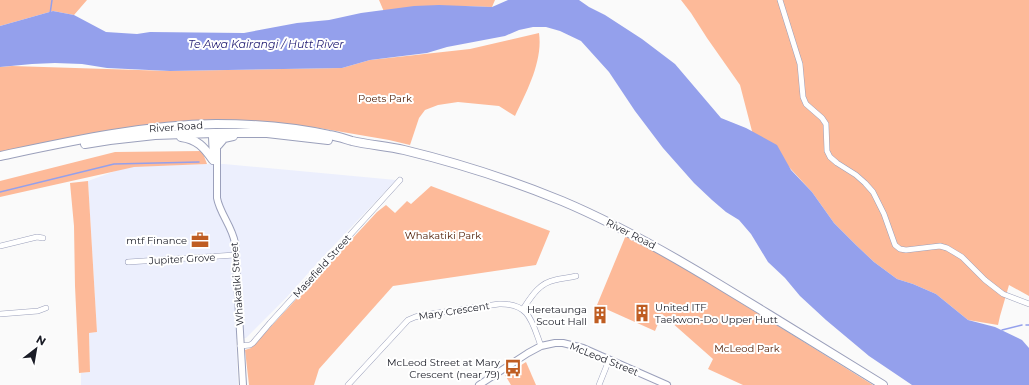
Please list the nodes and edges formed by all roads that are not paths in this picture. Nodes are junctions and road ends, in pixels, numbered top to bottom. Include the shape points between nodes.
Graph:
1 (780, 0) edge
2 (301, 131) junction
3 (214, 132) junction
4 (282, 135) junction
5 (106, 138) junction
6 (353, 141) junction
7 (218, 145) junction
8 (0, 156) edge
9 (0, 160) edge
10 (213, 160) junction
11 (400, 180) dead end
12 (216, 187) junction
13 (43, 238) dead end
14 (0, 246) edge
15 (235, 255) junction
16 (128, 262) dead end
17 (576, 276) dead end
18 (1029, 304) edge
19 (46, 308) dead end
20 (523, 309) junction
21 (0, 314) edge
22 (240, 346) junction
23 (541, 346) junction
24 (609, 360) junction
25 (243, 385) edge
26 (348, 385) edge
27 (479, 385) edge
28 (598, 385) edge
29 (667, 385) edge
30 (883, 385) edge

1 - 18 street via 800,64 803,96 806,104 826,124 827,151 830,157 856,175 872,192 896,245 906,250 940,246 947,248 962,257 1003,294
2 - 3 highway via 222,128
2 - 5 highway, River Road via 278,127 214,124 121,132
2 - 6 highway, River Road
3 - 4 highway, River Road
3 - 5 highway via 205,129
3 - 7 street, Whakatiki Street via 218,137
3 - 10 street, Whakatiki Street
4 - 6 highway, River Road
4 - 7 highway via 229,136
5 - 8 highway, River Road via 49,145
5 - 9 highway, River Road
5 - 10 highway via 192,139 201,144
6 - 30 highway, River Road via 400,149 473,169 584,210 671,256
7 - 12 street, Whakatiki Street
10 - 12 street, Whakatiki Street
11 - 22 street, Masefield Street via 253,343
12 - 15 street, Whakatiki Street via 219,207 233,235
13 - 14 street via 37,237
15 - 16 street, Jupiter Grove
15 - 22 street, Whakatiki Street
17 - 20 street via 547,283 535,292
19 - 21 street
20 - 23 street via 532,321
20 - 26 street, Mary Crescent via 510,304 499,304 411,318
22 - 25 street, Whakatiki Street
23 - 24 street, McLeod Street via 567,344
23 - 27 street, McLeod Street
24 - 28 street
24 - 29 street, McLeod Street

